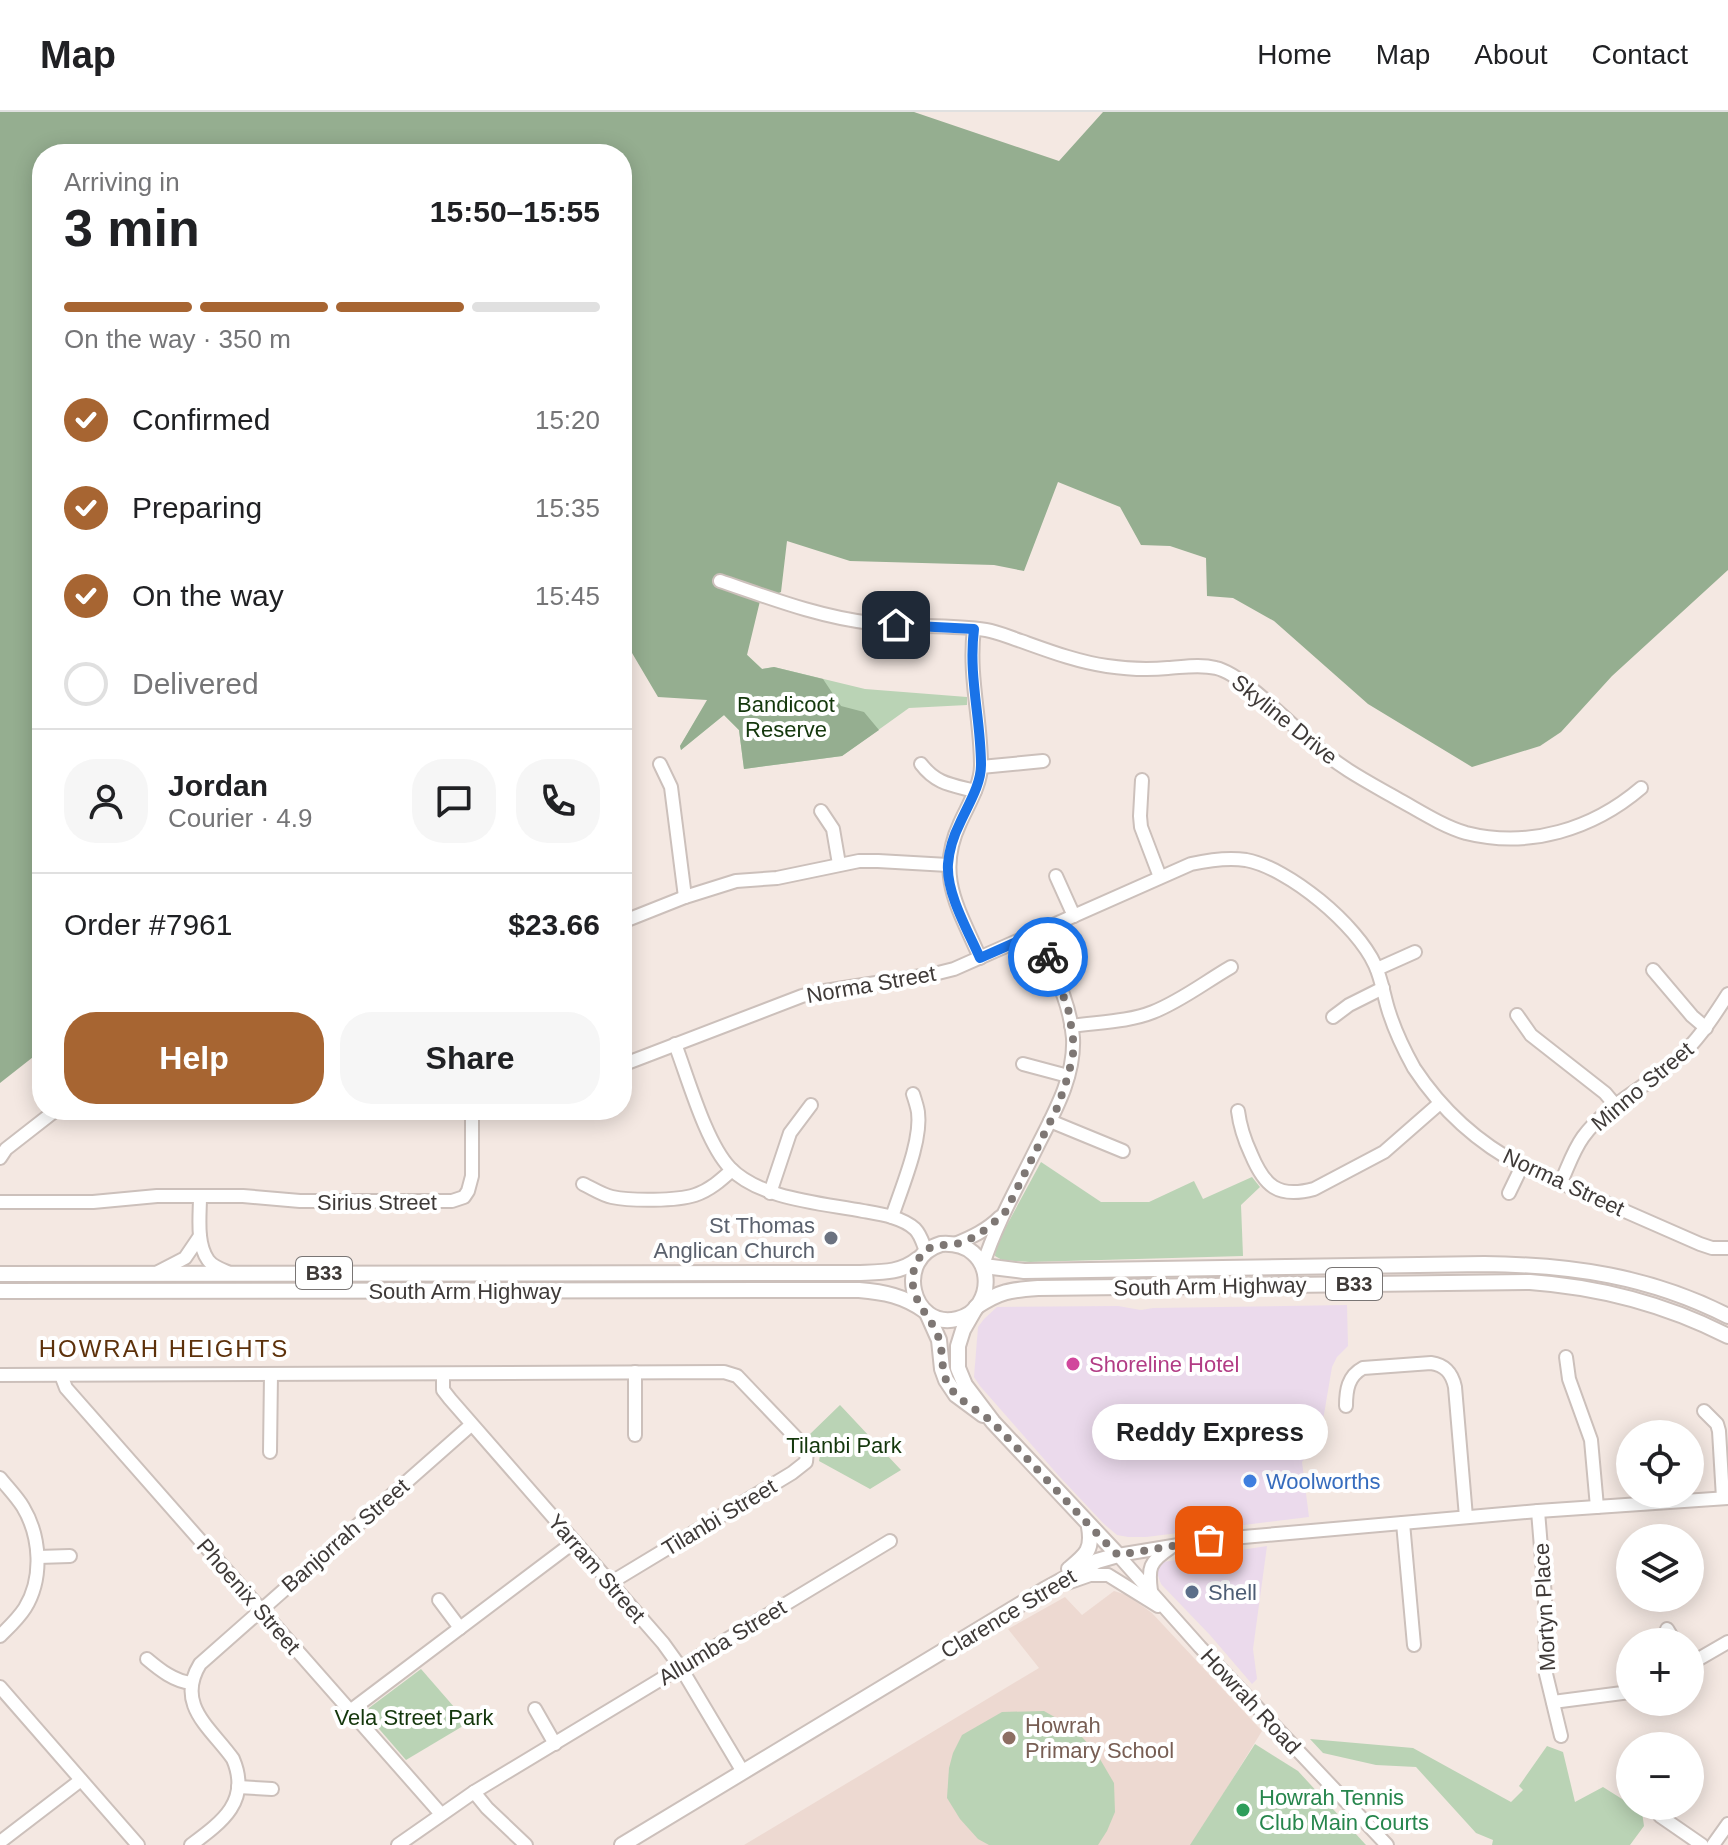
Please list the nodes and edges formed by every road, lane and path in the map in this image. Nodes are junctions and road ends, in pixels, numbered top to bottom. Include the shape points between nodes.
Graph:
1 (720, 581) dead end
2 (974, 629) junction
3 (1043, 761) dead end
4 (660, 764) dead end
5 (921, 764) dead end
6 (981, 767) junction
7 (1142, 780) dead end
8 (1641, 788) dead end
9 (975, 791) junction
10 (821, 811) dead end
11 (839, 864) junction
12 (948, 865) junction
13 (1056, 876) dead end
14 (1160, 877) junction
15 (685, 897) junction
16 (1074, 916) junction
17 (632, 918) edge
18 (1037, 933) junction
19 (1415, 952) dead end
20 (980, 958) junction
21 (1231, 967) dead end
22 (1377, 969) junction
23 (1653, 970) dead end
24 (1383, 988) junction
25 (1728, 994) edge
26 (1517, 1015) dead end
27 (1333, 1017) dead end
28 (1071, 1026) junction
29 (1706, 1028) junction
30 (675, 1044) junction
31 (632, 1061) edge
32 (1023, 1064) dead end
33 (1068, 1076) junction
34 (913, 1094) dead end
35 (1440, 1103) junction
36 (811, 1105) dead end
37 (1616, 1106) junction
38 (1238, 1111) dead end
39 (43, 1120) edge
40 (472, 1120) edge
41 (1050, 1121) junction
42 (1123, 1151) dead end
43 (0, 1158) edge
44 (1522, 1166) junction
45 (732, 1170) junction
46 (1561, 1182) junction
47 (583, 1184) dead end
48 (770, 1193) junction
49 (1509, 1193) dead end
50 (200, 1196) junction
51 (0, 1202) edge
52 (1006, 1211) junction
53 (892, 1217) junction
54 (200, 1236) junction
55 (955, 1244) junction
56 (1728, 1248) edge
57 (922, 1255) junction
58 (983, 1266) junction
59 (156, 1273) junction
60 (230, 1273) junction
61 (0, 1274) edge
62 (0, 1291) edge
63 (975, 1308) junction
64 (926, 1312) junction
65 (1728, 1316) edge
66 (1728, 1336) edge
67 (1566, 1357) dead end
68 (635, 1372) junction
69 (271, 1374) junction
70 (443, 1374) junction
71 (0, 1375) edge
72 (61, 1375) junction
73 (1346, 1406) dead end
74 (1704, 1411) dead end
75 (993, 1422) junction
76 (471, 1425) junction
77 (635, 1435) dead end
78 (270, 1452) dead end
79 (0, 1478) edge
80 (1726, 1498) edge
81 (1597, 1507) junction
82 (1538, 1511) junction
83 (1466, 1517) junction
84 (1403, 1523) junction
85 (1089, 1526) junction
86 (890, 1541) dead end
87 (574, 1542) junction
88 (1172, 1547) junction
89 (1118, 1555) junction
90 (70, 1556) dead end
91 (38, 1557) junction
92 (610, 1583) junction
93 (1044, 1590) junction
94 (1151, 1591) junction
95 (439, 1600) dead end
96 (261, 1609) junction
97 (1171, 1615) junction
98 (460, 1628) junction
99 (0, 1636) edge
100 (1728, 1642) edge
101 (1414, 1645) dead end
102 (1704, 1656) edge
103 (147, 1659) dead end
104 (681, 1668) junction
105 (191, 1683) junction
106 (0, 1687) edge
107 (1616, 1694) edge
108 (1553, 1702) junction
109 (535, 1709) dead end
110 (350, 1711) junction
111 (1561, 1736) dead end
112 (555, 1744) junction
113 (743, 1772) junction
114 (81, 1780) junction
115 (238, 1787) junction
116 (272, 1789) dead end
117 (474, 1792) junction
118 (441, 1814) junction
119 (1666, 1820) edge
120 (1728, 1824) edge
121 (0, 1842) edge
122 (138, 1845) edge
123 (191, 1845) edge
124 (398, 1845) edge
125 (526, 1845) edge
126 (622, 1845) edge
127 (1387, 1845) edge
128 (1702, 1845) edge
129 (1713, 1845) edge

1 - 2 street, Skyline Drive via 857,621
2 - 6 street
2 - 8 street, Skyline Drive via 1109,666 1224,670 1342,766 1465,833 1511,838 1553,833 1606,814
3 - 6 street
4 - 15 street via 671,787
5 - 9 street via 943,783
6 - 9 street
7 - 14 street via 1141,827
9 - 12 street
10 - 11 street via 833,829
11 - 12 street
11 - 15 street via 736,881
12 - 20 street via 953,894
13 - 16 street
14 - 16 street, Norma Street
14 - 22 street, Norma Street via 1217,859 1243,859 1276,870 1344,923
15 - 17 street
16 - 18 street, Norma Street
18 - 20 street, Norma Street
18 - 28 street
19 - 22 street
20 - 30 street, Norma Street via 934,974 802,996
21 - 28 street via 1154,1012
22 - 24 street, Norma Street
23 - 29 street
24 - 27 street
24 - 35 street, Norma Street via 1405,1052
25 - 29 street, Minno Street
26 - 37 street via 1531,1035
28 - 33 street
29 - 37 street, Minno Street via 1675,1062
30 - 31 street, Norma Street
30 - 45 street via 713,1143
32 - 33 street
33 - 41 street
34 - 53 street via 918,1112 915,1146
35 - 38 street via 1384,1152 1314,1189 1297,1192 1263,1178 1241,1132
35 - 44 street, Norma Street via 1484,1142
36 - 48 street via 790,1133
37 - 46 street, Minno Street via 1581,1140
39 - 43 street
40 - 50 street, Sirius Street via 471,1184 458,1200
41 - 42 street
41 - 52 street
44 - 46 street, Norma Street
44 - 49 street
45 - 47 street via 705,1191 673,1199 615,1198
45 - 48 street
46 - 56 street, Norma Street via 1706,1247
48 - 53 street
50 - 51 street, Sirius Street
50 - 54 street
52 - 55 street via 992,1225
52 - 58 street
53 - 57 street via 915,1229
54 - 59 street via 185,1258
54 - 60 street via 208,1260
55 - 57 main road, B33 via 941,1244
55 - 58 main road, B33 via 973,1252
57 - 60 main road, South Arm Highway / B33 via 901,1270 856,1273
57 - 64 main road via 913,1285
58 - 63 main road via 985,1283
58 - 65 main road, South Arm Highway / B33 via 1024,1271 1551,1266 1637,1281
59 - 60 main road, South Arm Highway / B33
59 - 61 main road, South Arm Highway / B33
62 - 64 main road, South Arm Highway / B33 via 859,1290 893,1295
63 - 64 main road, B33 via 956,1320
63 - 66 main road, South Arm Highway / B33 via 998,1294 1038,1288 1530,1282 1631,1297
63 - 75 main road via 959,1341 958,1368
64 - 75 main road via 950,1386
67 - 81 street via 1591,1440
68 - 70 street, Tilanbi Street
68 - 77 street
68 - 92 street, Tilanbi Street via 737,1376 805,1447 807,1457 792,1473
69 - 70 street, Tilanbi Street
69 - 72 street, Tilanbi Street
69 - 78 street
70 - 76 street, Yarram Street via 445,1394
71 - 72 street, Tilanbi Street
72 - 96 street, Phoenix Street via 66,1388
73 - 83 street via 1349,1382 1363,1368 1431,1363 1445,1368 1455,1387
74 - 80 street via 1719,1431
75 - 85 main road
76 - 87 street, Yarram Street
76 - 96 street, Banjorrah Street
79 - 91 street via 28,1516
80 - 81 street, Clarence Street
81 - 82 street, Clarence Street
82 - 83 street, Clarence Street
82 - 108 street, Mortyn Place via 1545,1663
83 - 84 street, Clarence Street
84 - 88 street, Clarence Street
84 - 101 street
85 - 89 main road
85 - 93 main road via 1087,1552
86 - 104 street, Allumba Street
87 - 92 street, Yarram Street
87 - 98 street
88 - 89 street, Clarence Street
88 - 94 street via 1151,1565
89 - 93 main road, Clarence Street
89 - 94 street, Howrah Road
90 - 91 street
91 - 99 street via 26,1606
92 - 104 street, Yarram Street
93 - 97 street via 1104,1574
93 - 113 main road, Clarence Street
94 - 97 street, Howrah Road
95 - 98 street
96 - 105 street, Banjorrah Street via 200,1664
96 - 110 street, Phoenix Street
97 - 127 street, Howrah Road
98 - 110 street
100 - 102 street
103 - 105 street
104 - 112 street, Allumba Street
104 - 113 street, Yarram Street
105 - 115 street via 196,1712 233,1759
106 - 114 street
107 - 108 street, Mortyn Place
108 - 111 street, Mortyn Place
109 - 112 street
110 - 118 street, Phoenix Street
112 - 117 street, Allumba Street
113 - 126 main road, Clarence Street
114 - 121 street
114 - 122 street
115 - 116 street
115 - 123 street via 228,1815
117 - 118 street, Allumba Street
117 - 125 street
118 - 124 street, Allumba Street
119 - 128 street
120 - 129 street

